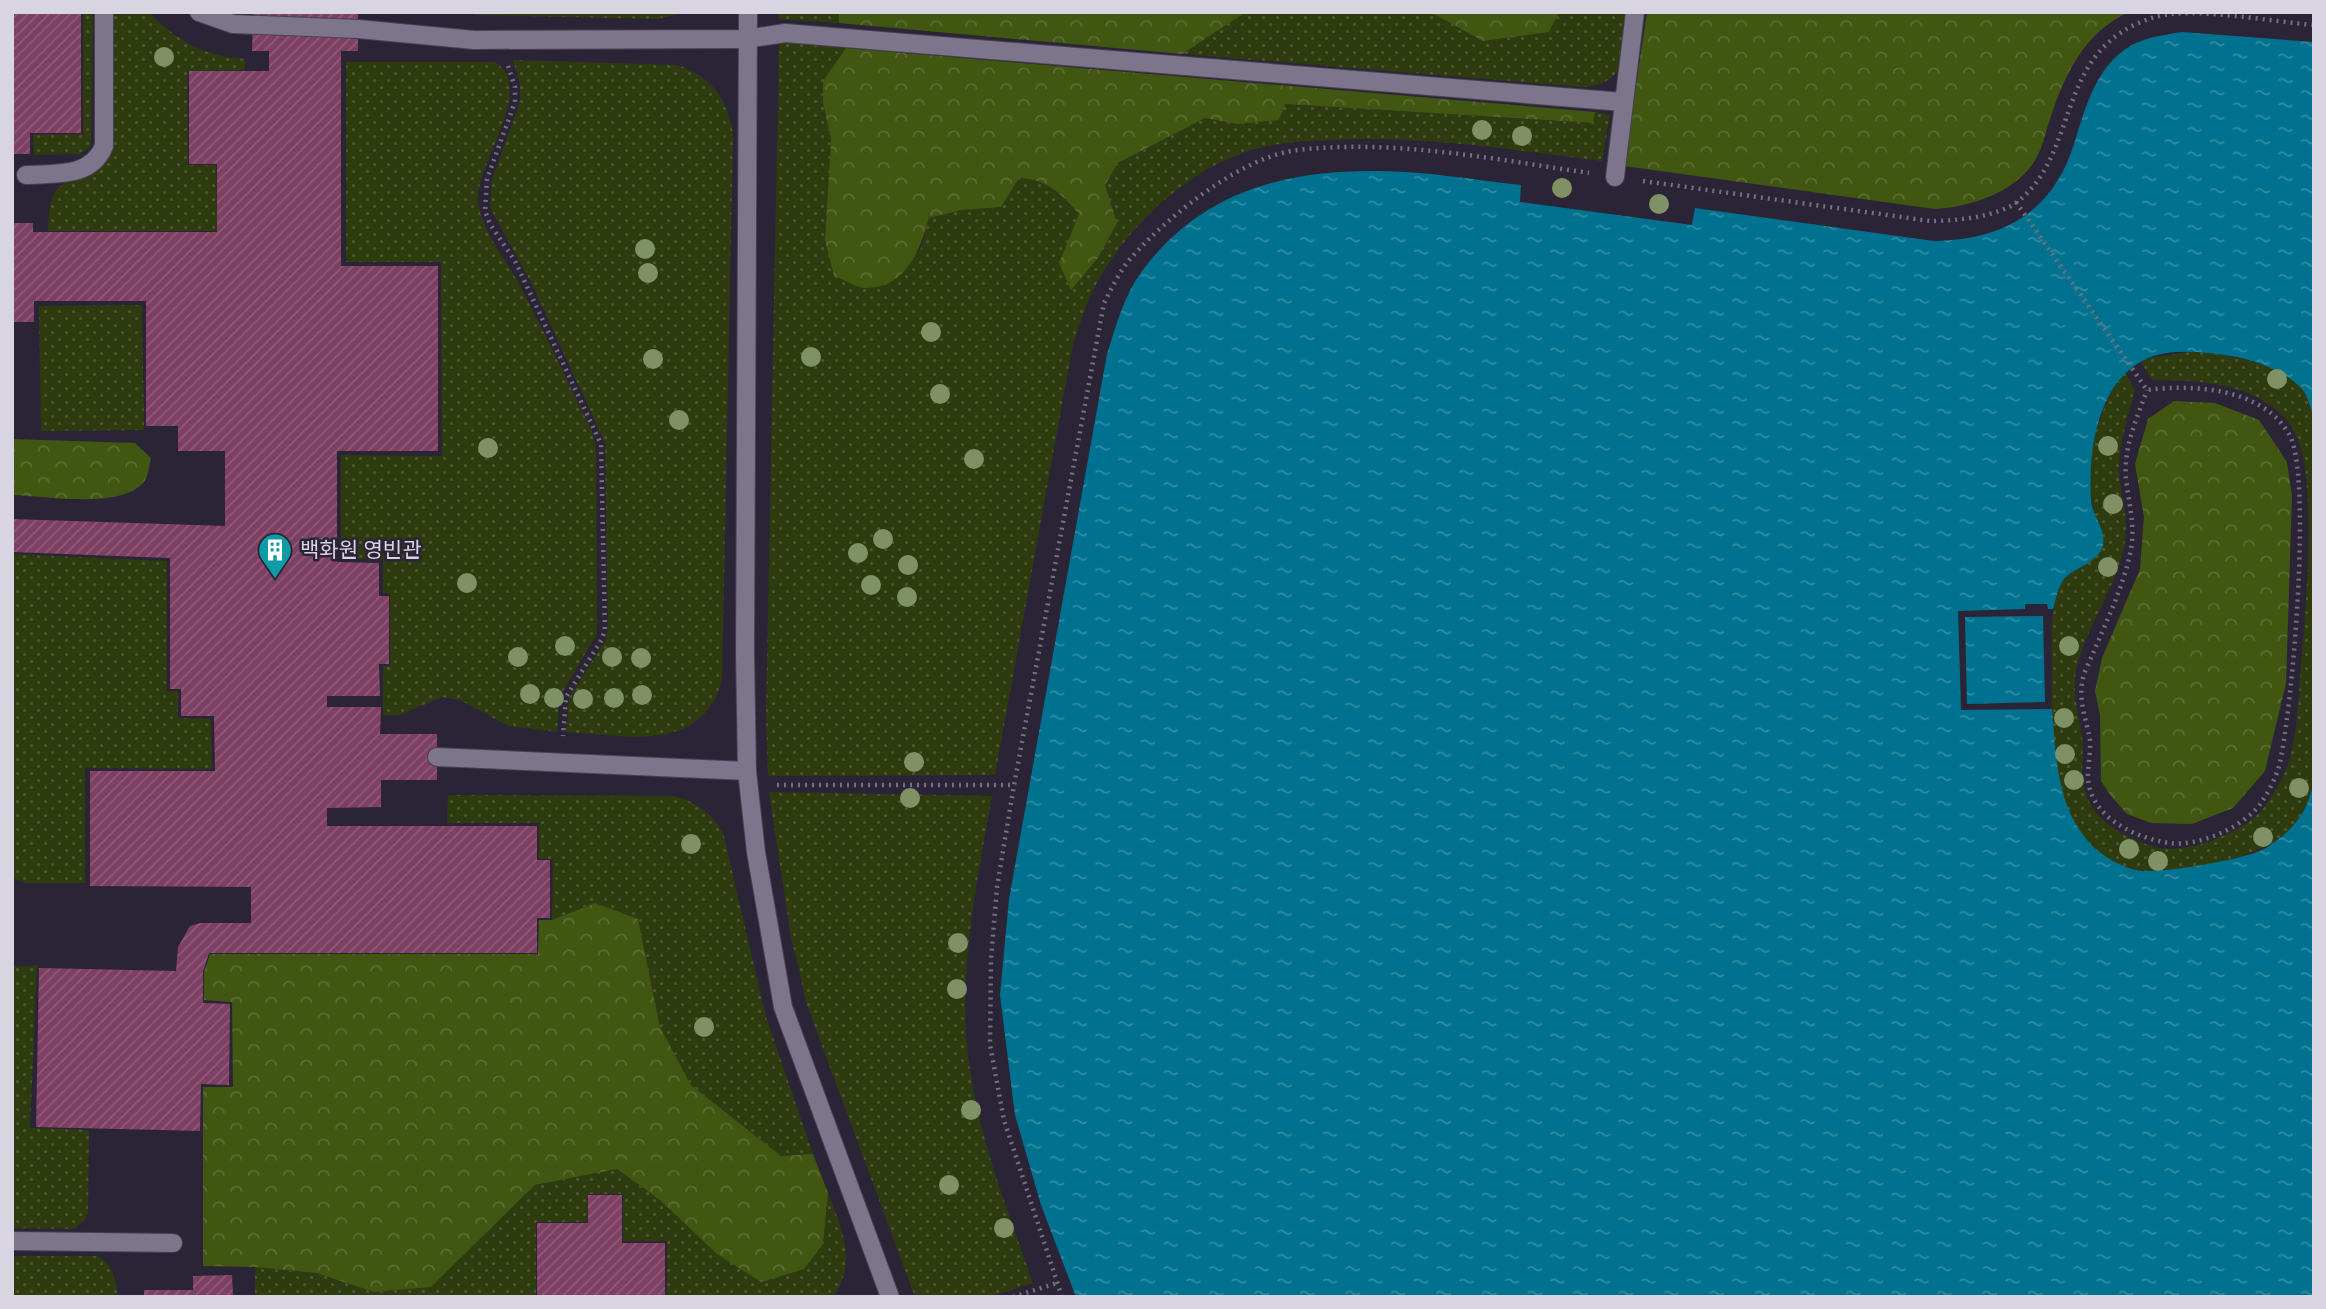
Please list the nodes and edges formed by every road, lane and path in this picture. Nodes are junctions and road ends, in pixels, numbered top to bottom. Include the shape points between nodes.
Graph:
1 (104, 12) edge
2 (200, 12) edge
3 (748, 12) edge
4 (1634, 12) edge
5 (2314, 25) edge
6 (746, 39) junction
7 (496, 40) junction
8 (1622, 102) junction
9 (26, 175) dead end
10 (1615, 177) junction
11 (2016, 202) junction
12 (2147, 390) junction
13 (437, 757) dead end
14 (561, 762) junction
15 (748, 778) junction
16 (1014, 785) junction
17 (12, 1241) edge
18 (173, 1243) dead end
19 (1057, 1283) junction
20 (890, 1297) edge
21 (1013, 1297) edge
22 (1062, 1297) edge

1 - 9 street via 104,146 99,159 84,169
2 - 7 street via 233,24
3 - 6 street
4 - 8 street
5 - 11 path via 2192,14 2158,16 2128,27 2103,47 2082,76 2044,169
6 - 7 street
6 - 8 street via 785,33
6 - 15 street
7 - 14 path via 510,71 515,102 486,179 485,211 515,261 596,428 603,462 605,630 566,697
8 - 10 street
10 - 11 path via 1930,221 1958,221
10 - 16 path via 1396,148 1296,150 1257,163 1212,187 1169,220 1129,260 1104,303 1093,348
11 - 12 path
12 - 12 path via 2199,388 2256,403 2290,435 2298,470 2299,579 2293,670 2279,769 2261,803 2241,821 2224,831 2178,844 2142,838 2117,823 2095,802 2088,785 2090,742 2082,682 2130,553 2129,439
13 - 14 street
14 - 15 street
15 - 16 path
15 - 20 street via 783,1007
16 - 19 path via 997,887 990,1045 1004,1121
17 - 18 street
19 - 21 path
19 - 22 path

